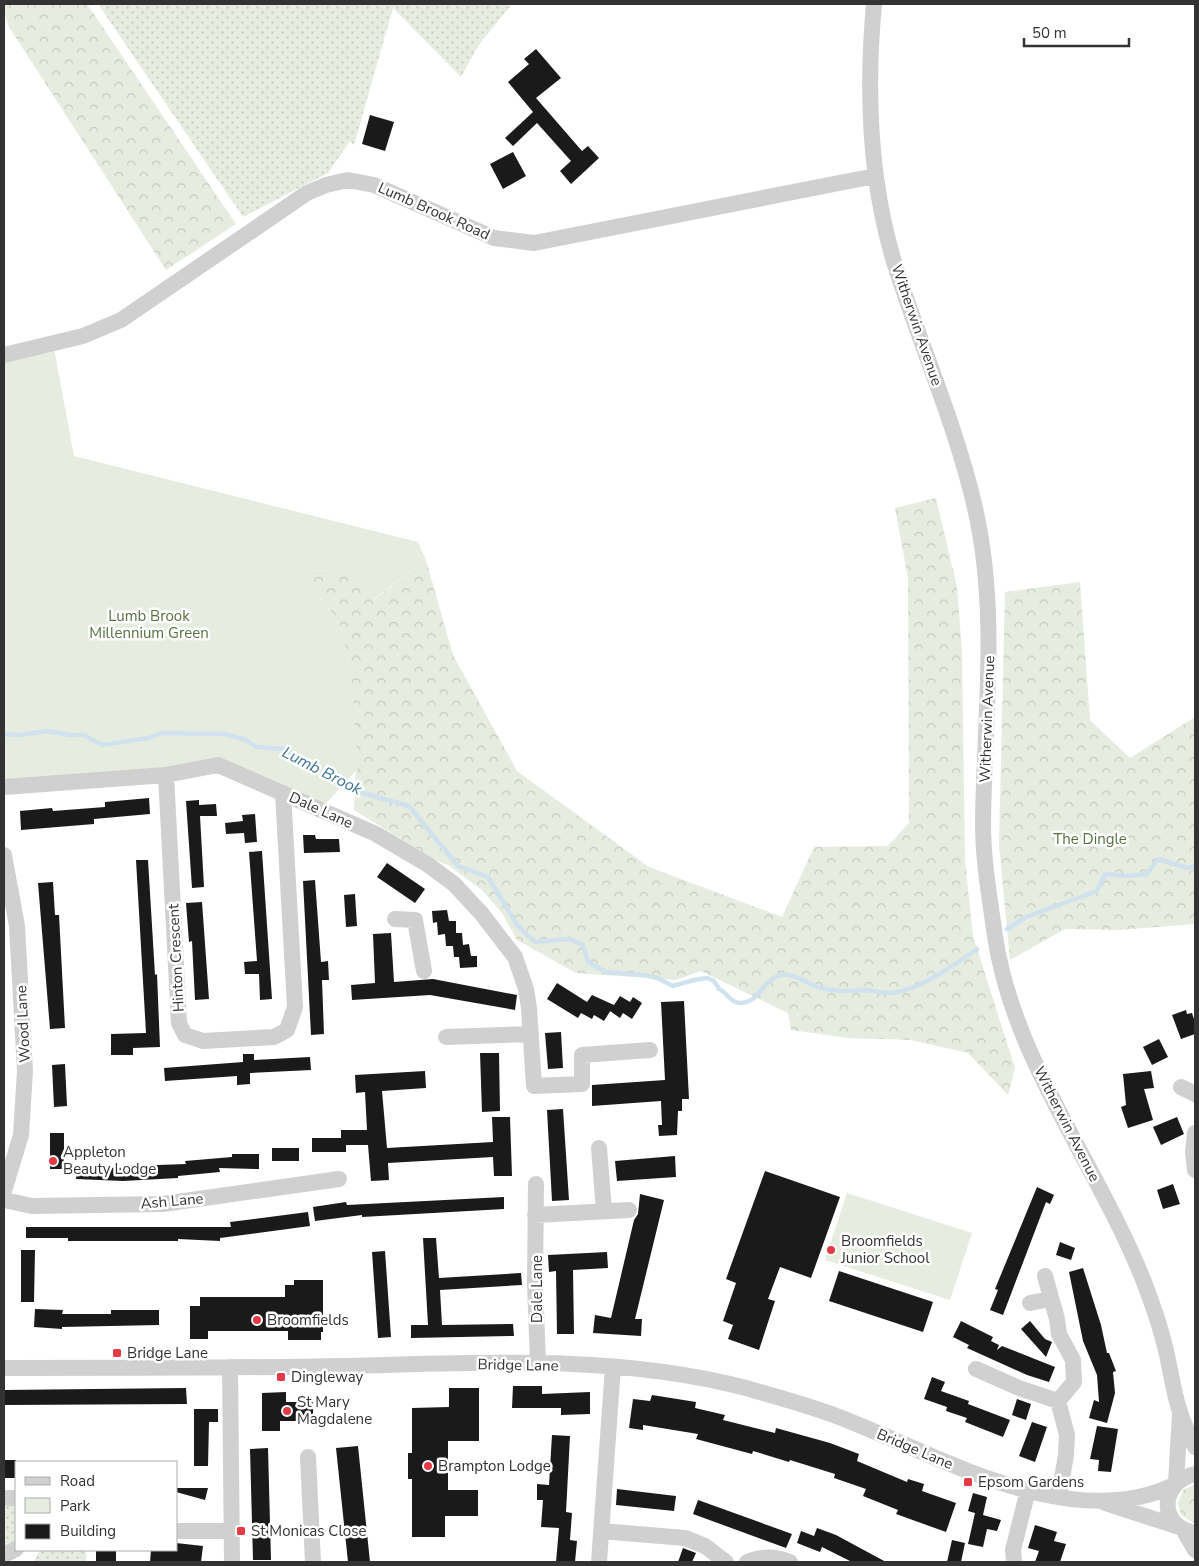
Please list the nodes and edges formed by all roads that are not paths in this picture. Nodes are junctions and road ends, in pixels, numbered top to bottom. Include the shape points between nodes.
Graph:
1 (874, 4) edge
2 (875, 176) junction
3 (4, 355) edge
4 (166, 775) junction
5 (4, 788) edge
6 (282, 793) junction
7 (4, 855) edge
8 (395, 919) dead end
9 (424, 971) dead end
10 (531, 1034) junction
11 (446, 1037) dead end
12 (650, 1050) dead end
13 (1195, 1133) edge
14 (599, 1148) dead end
15 (1195, 1170) edge
16 (339, 1179) dead end
17 (536, 1184) dead end
18 (4, 1191) edge
19 (4, 1200) edge
20 (629, 1210) dead end
21 (604, 1211) junction
22 (535, 1215) junction
23 (1044, 1276) dead end
24 (1050, 1299) junction
25 (1030, 1303) dead end
26 (538, 1364) junction
27 (230, 1367) junction
28 (613, 1367) junction
29 (4, 1368) edge
30 (976, 1370) dead end
31 (1058, 1401) junction
32 (1180, 1414) junction
33 (1195, 1446) edge
34 (308, 1457) dead end
35 (1195, 1474) edge
36 (1175, 1484) junction
37 (1028, 1490) junction
38 (1059, 1496) junction
39 (1101, 1502) junction
40 (1186, 1530) edge
41 (178, 1531) edge
42 (601, 1531) junction
43 (233, 1532) junction
44 (1195, 1550) edge
45 (232, 1562) edge
46 (314, 1562) edge
47 (599, 1562) edge
48 (726, 1562) edge
49 (747, 1562) edge
50 (790, 1562) edge
51 (1014, 1562) edge

1 - 2 street, Witherwin Avenue via 870,110
2 - 3 street, Lumb Brook Road via 534,243 494,238 374,185 348,180 307,193 121,320 83,336
2 - 32 street, Witherwin Avenue via 894,261 958,442 976,510 986,567 990,629 983,827 998,950 1013,1003 1046,1084 1144,1281 1163,1338
4 - 5 street, Dale Lane
4 - 6 street, Dale Lane via 218,765
4 - 6 street, Hinton Crescent via 179,1023 185,1035 203,1041 274,1037 287,1030 295,1007
6 - 10 street, Dale Lane via 376,834 454,884 515,957 526,989
7 - 18 street, Wood Lane via 17,926 26,1071 21,1135
8 - 9 street via 415,920
10 - 11 street
10 - 12 street, Dale Lane via 534,1086 582,1084 582,1055
13 - 15 street
14 - 21 street
16 - 19 street, Ash Lane via 163,1204 32,1206
17 - 22 street, Dale Lane
20 - 21 street
21 - 22 street
22 - 26 street, Dale Lane
23 - 24 street
24 - 25 street
24 - 31 street via 1059,1334 1073,1360 1074,1382
26 - 27 street, Bridge Lane
26 - 28 street, Bridge Lane
27 - 29 street, Bridge Lane
27 - 43 street
28 - 37 street, Bridge Lane via 697,1378 794,1402 847,1420 932,1458
28 - 42 street
30 - 31 street
31 - 38 street via 1067,1435
32 - 33 street, Witherwin Avenue
32 - 36 street, Witherwin Avenue
34 - 46 street
35 - 36 street, Bridge Lane
36 - 39 street, Bridge Lane via 1147,1496
36 - 40 street, Witherwin Avenue via 1168,1507 1170,1515
37 - 38 street, Bridge Lane
37 - 51 street via 1013,1550
38 - 39 street, Bridge Lane
39 - 40 street, Bridge Lane
40 - 44 street, Witherwin Avenue
41 - 43 street
42 - 47 street
42 - 48 street via 685,1538 705,1546
43 - 45 street
49 - 50 street via 761,1557

